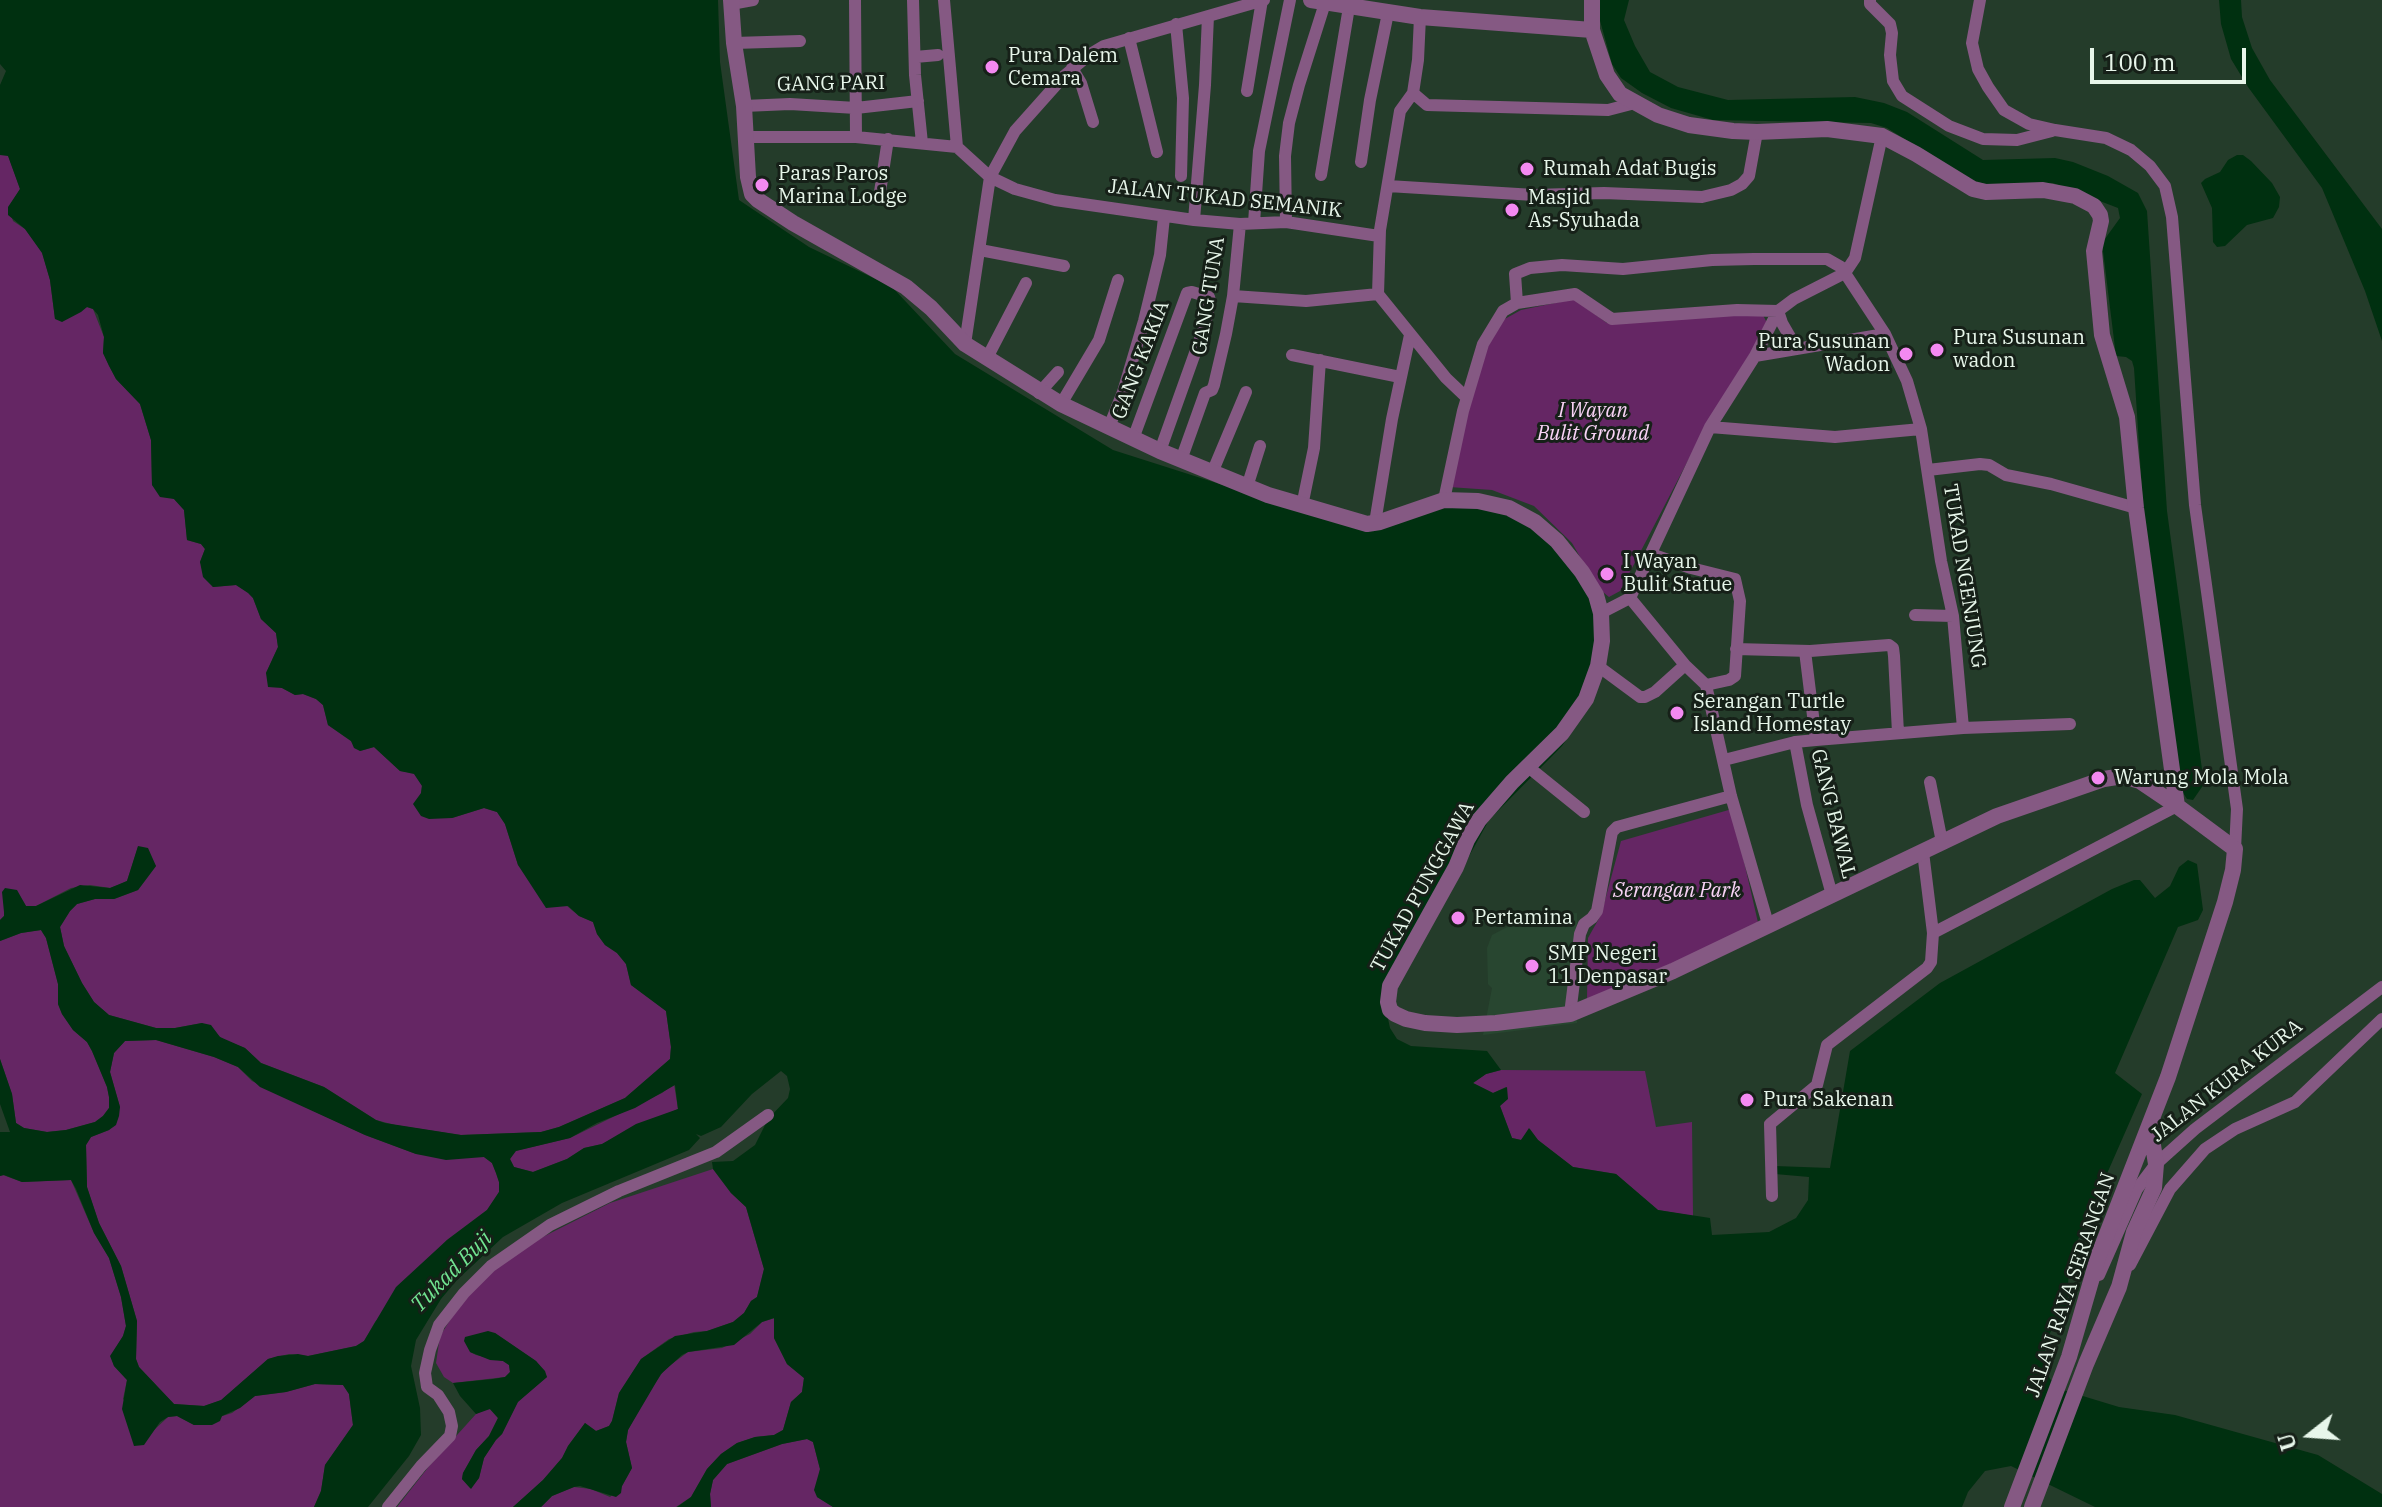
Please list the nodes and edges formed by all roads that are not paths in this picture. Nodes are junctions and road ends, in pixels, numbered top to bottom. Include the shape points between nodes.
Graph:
1 (753, 0) edge
2 (855, 0) edge
3 (913, 0) edge
4 (944, 0) edge
5 (1263, 0) edge
6 (1290, 0) edge
7 (1592, 0) edge
8 (1870, 0) edge
9 (1980, 0) edge
10 (1318, 1) edge
11 (731, 2) edge
12 (1349, 7) junction
13 (1388, 13) junction
14 (1208, 16) junction
15 (1420, 17) junction
16 (1176, 24) junction
17 (1592, 30) junction
18 (1129, 38) junction
19 (800, 41) dead end
20 (734, 43) junction
21 (938, 55) dead end
22 (915, 57) junction
23 (1072, 68) junction
24 (1247, 91) dead end
25 (1413, 93) junction
26 (918, 101) junction
27 (1635, 103) junction
28 (744, 106) junction
29 (856, 108) junction
30 (1093, 122) dead end
31 (2055, 130) junction
32 (1757, 132) junction
33 (1882, 136) junction
34 (746, 137) junction
35 (856, 137) junction
36 (888, 139) junction
37 (922, 143) junction
38 (957, 147) junction
39 (1157, 152) dead end
40 (1361, 162) dead end
41 (1321, 175) dead end
42 (1181, 176) dead end
43 (990, 177) junction
44 (1388, 186) junction
45 (880, 192) dead end
46 (1164, 217) junction
47 (1194, 220) junction
48 (1286, 222) junction
49 (1254, 223) junction
50 (1240, 224) junction
51 (1379, 236) junction
52 (980, 250) junction
53 (1064, 266) dead end
54 (1845, 273) junction
55 (1118, 280) dead end
56 (1026, 283) dead end
57 (1378, 294) junction
58 (1233, 296) junction
59 (1517, 303) junction
60 (1778, 311) junction
61 (1205, 325) junction
62 (1226, 334) junction
63 (1885, 334) junction
64 (1410, 335) junction
65 (965, 344) junction
66 (1797, 349) junction
67 (1292, 355) dead end
68 (1755, 356) junction
69 (987, 358) junction
70 (1320, 360) junction
71 (1058, 372) dead end
72 (1400, 377) junction
73 (1185, 386) junction
74 (1246, 392) dead end
75 (1039, 393) dead end
76 (1205, 393) junction
77 (1467, 398) junction
78 (1061, 404) junction
79 (1109, 427) junction
80 (1710, 427) junction
81 (1921, 429) junction
82 (1133, 439) junction
83 (1260, 446) dead end
84 (1160, 451) junction
85 (1181, 460) junction
86 (1928, 470) junction
87 (1212, 473) junction
88 (1247, 487) junction
89 (1444, 500) junction
90 (1302, 506) junction
91 (2136, 508) junction
92 (1375, 523) junction
93 (1651, 554) junction
94 (1630, 598) junction
95 (1601, 613) junction
96 (1915, 615) dead end
97 (1953, 616) junction
98 (1736, 649) junction
99 (1805, 651) junction
100 (1685, 665) junction
101 (1598, 666) junction
102 (1706, 685) junction
103 (2070, 724) dead end
104 (1963, 728) junction
105 (1898, 733) junction
106 (1816, 740) junction
107 (1795, 742) junction
108 (1724, 760) junction
109 (1527, 766) junction
110 (1930, 782) dead end
111 (1731, 796) junction
112 (2177, 806) junction
113 (1584, 812) dead end
114 (1942, 842) junction
115 (2235, 849) junction
116 (1923, 852) junction
117 (1832, 895) junction
118 (1768, 924) junction
119 (1933, 933) junction
120 (2382, 987) edge
121 (1570, 1014) junction
122 (2380, 1023) edge
123 (2168, 1077) junction
124 (768, 1115) dead end
125 (2156, 1164) junction
126 (1772, 1196) dead end
127 (2119, 1287) junction
128 (2082, 1314) junction
129 (2013, 1505) edge
130 (388, 1507) edge
131 (2032, 1507) edge

1 - 11 street
2 - 29 street
3 - 22 street
4 - 38 street
5 - 14 street
5 - 24 street
6 - 49 street via 1259,151
7 - 17 street
8 - 31 street via 1890,24 1893,81 1902,96 1949,126 1983,139 2017,140
9 - 31 street via 1972,43 1988,87 2004,110
10 - 12 street
10 - 48 street via 1289,123
11 - 20 street, TUKAD PUNGGAWA
12 - 13 street
12 - 41 street
13 - 15 street
13 - 40 street
14 - 16 street
14 - 47 street
15 - 17 street
15 - 25 street
16 - 18 street
16 - 42 street via 1183,98
17 - 27 street via 1607,75 1620,94
18 - 23 street via 1104,46
18 - 39 street
19 - 20 street
20 - 28 street, TUKAD PUNGGAWA
21 - 22 street
22 - 26 street
23 - 30 street
23 - 43 street via 1015,131
25 - 27 street via 1427,105 1608,110
25 - 44 street via 1400,111
26 - 29 street, GANG PARI
26 - 37 street
27 - 32 street via 1689,125
28 - 29 street, GANG PARI
28 - 34 street, TUKAD PUNGGAWA
29 - 35 street
31 - 115 street via 2106,138 2131,150 2165,186 2172,217 2195,505 2237,809
32 - 33 street via 1827,129
32 - 44 street via 1749,176 1731,190 1702,197
33 - 54 street via 1855,258
33 - 91 street via 1973,189 2043,190 2094,206 2101,221 2094,251 2102,335 2127,417
34 - 35 street
34 - 65 street, TUKAD PUNGGAWA via 750,186 758,200 906,287
35 - 36 street
36 - 37 street
36 - 45 street
37 - 38 street
38 - 43 street, JALAN TUKAD SEMANIK
43 - 46 street, JALAN TUKAD SEMANIK via 1055,200
43 - 52 street
44 - 51 street
46 - 47 street, JALAN TUKAD SEMANIK
46 - 79 street via 1144,321
47 - 50 street, JALAN TUKAD SEMANIK
48 - 49 street, JALAN TUKAD SEMANIK
48 - 51 street, JALAN TUKAD SEMANIK
49 - 50 street, JALAN TUKAD SEMANIK
50 - 58 street, GANG TUNA
51 - 57 street
52 - 53 street
52 - 65 street
54 - 59 street via 1827,259 1712,260 1623,269 1562,265 1517,271
54 - 60 street
54 - 63 street, TUKAD NGENJUNG
55 - 78 street via 1099,340
56 - 69 street
57 - 58 street via 1306,301
57 - 64 street
58 - 62 street, GANG TUNA
59 - 60 street via 1575,294 1612,319
59 - 77 street via 1503,311 1490,330
60 - 66 street
60 - 68 street
61 - 62 street
61 - 73 street
61 - 82 street, GANG KAKIA via 1210,298 1189,292
62 - 76 street, GANG TUNA via 1214,385
63 - 66 street
63 - 81 street, TUKAD NGENJUNG
64 - 72 street
64 - 77 street
65 - 69 street, TUKAD PUNGGAWA
66 - 68 street
67 - 70 street
68 - 80 street
69 - 78 street, TUKAD PUNGGAWA
70 - 72 street
70 - 90 street via 1314,448
71 - 75 street
72 - 92 street
73 - 76 street
73 - 84 street
74 - 87 street
76 - 85 street, GANG TUNA
77 - 89 street
78 - 79 street, TUKAD PUNGGAWA
79 - 82 street, TUKAD PUNGGAWA
80 - 81 street via 1825,437
80 - 93 street
81 - 86 street, TUKAD NGENJUNG
82 - 84 street, TUKAD PUNGGAWA
83 - 88 street
84 - 85 street, TUKAD PUNGGAWA
85 - 87 street, TUKAD PUNGGAWA
86 - 91 street via 1989,465 2006,475
86 - 97 street, TUKAD NGENJUNG
87 - 88 street, TUKAD PUNGGAWA
88 - 90 street, TUKAD PUNGGAWA
89 - 92 street, TUKAD PUNGGAWA
89 - 95 street, TUKAD PUNGGAWA via 1509,508 1535,522 1582,572
90 - 92 street, TUKAD PUNGGAWA
91 - 112 street
93 - 94 street
93 - 98 street via 1735,579 1740,601
94 - 95 street
94 - 100 street
95 - 101 street, TUKAD PUNGGAWA
96 - 97 street
97 - 104 street, TUKAD NGENJUNG
98 - 99 street
98 - 102 street via 1733,679
99 - 105 street via 1893,648
99 - 106 street
100 - 101 street via 1645,697
100 - 102 street
101 - 109 street, TUKAD PUNGGAWA via 1575,717
102 - 108 street
103 - 104 street
104 - 105 street
105 - 106 street
106 - 107 street
107 - 108 street
107 - 117 street, GANG BAWAL
108 - 111 street
109 - 113 street
109 - 121 street, TUKAD PUNGGAWA via 1467,840 1390,986 1388,1002 1395,1014 1425,1023 1496,1023
110 - 114 street
111 - 118 street
111 - 121 street via 1612,832 1597,911 1580,934
112 - 114 street, TUKAD PUNGGAWA via 2140,781 2115,777 1997,816
112 - 115 street, TUKAD PUNGGAWA
112 - 119 street
114 - 116 street, TUKAD PUNGGAWA
115 - 123 street, JALAN RAYA SERANGAN via 2225,902
116 - 117 street, TUKAD PUNGGAWA
116 - 119 street
117 - 118 street, TUKAD PUNGGAWA
118 - 121 street, TUKAD PUNGGAWA
119 - 126 street via 1927,968 1827,1045 1817,1085 1770,1124
120 - 125 street, JALAN KURA KURA
122 - 127 street, JALAN KURA KURA via 2295,1102 2205,1149 2170,1189
123 - 125 street, JALAN RAYA SERANGAN via 2152,1139
123 - 128 street, JALAN RAYA SERANGAN via 2098,1257
124 - 130 street via 716,1152 550,1225 502,1257 464,1293 439,1325 425,1373 427,1387 449,1412 450,1436
125 - 127 street, JALAN RAYA SERANGAN via 2154,1188 2134,1232
125 - 128 street, JALAN KURA KURA via 2137,1189
127 - 131 street, JALAN RAYA SERANGAN
128 - 129 street, JALAN RAYA SERANGAN

